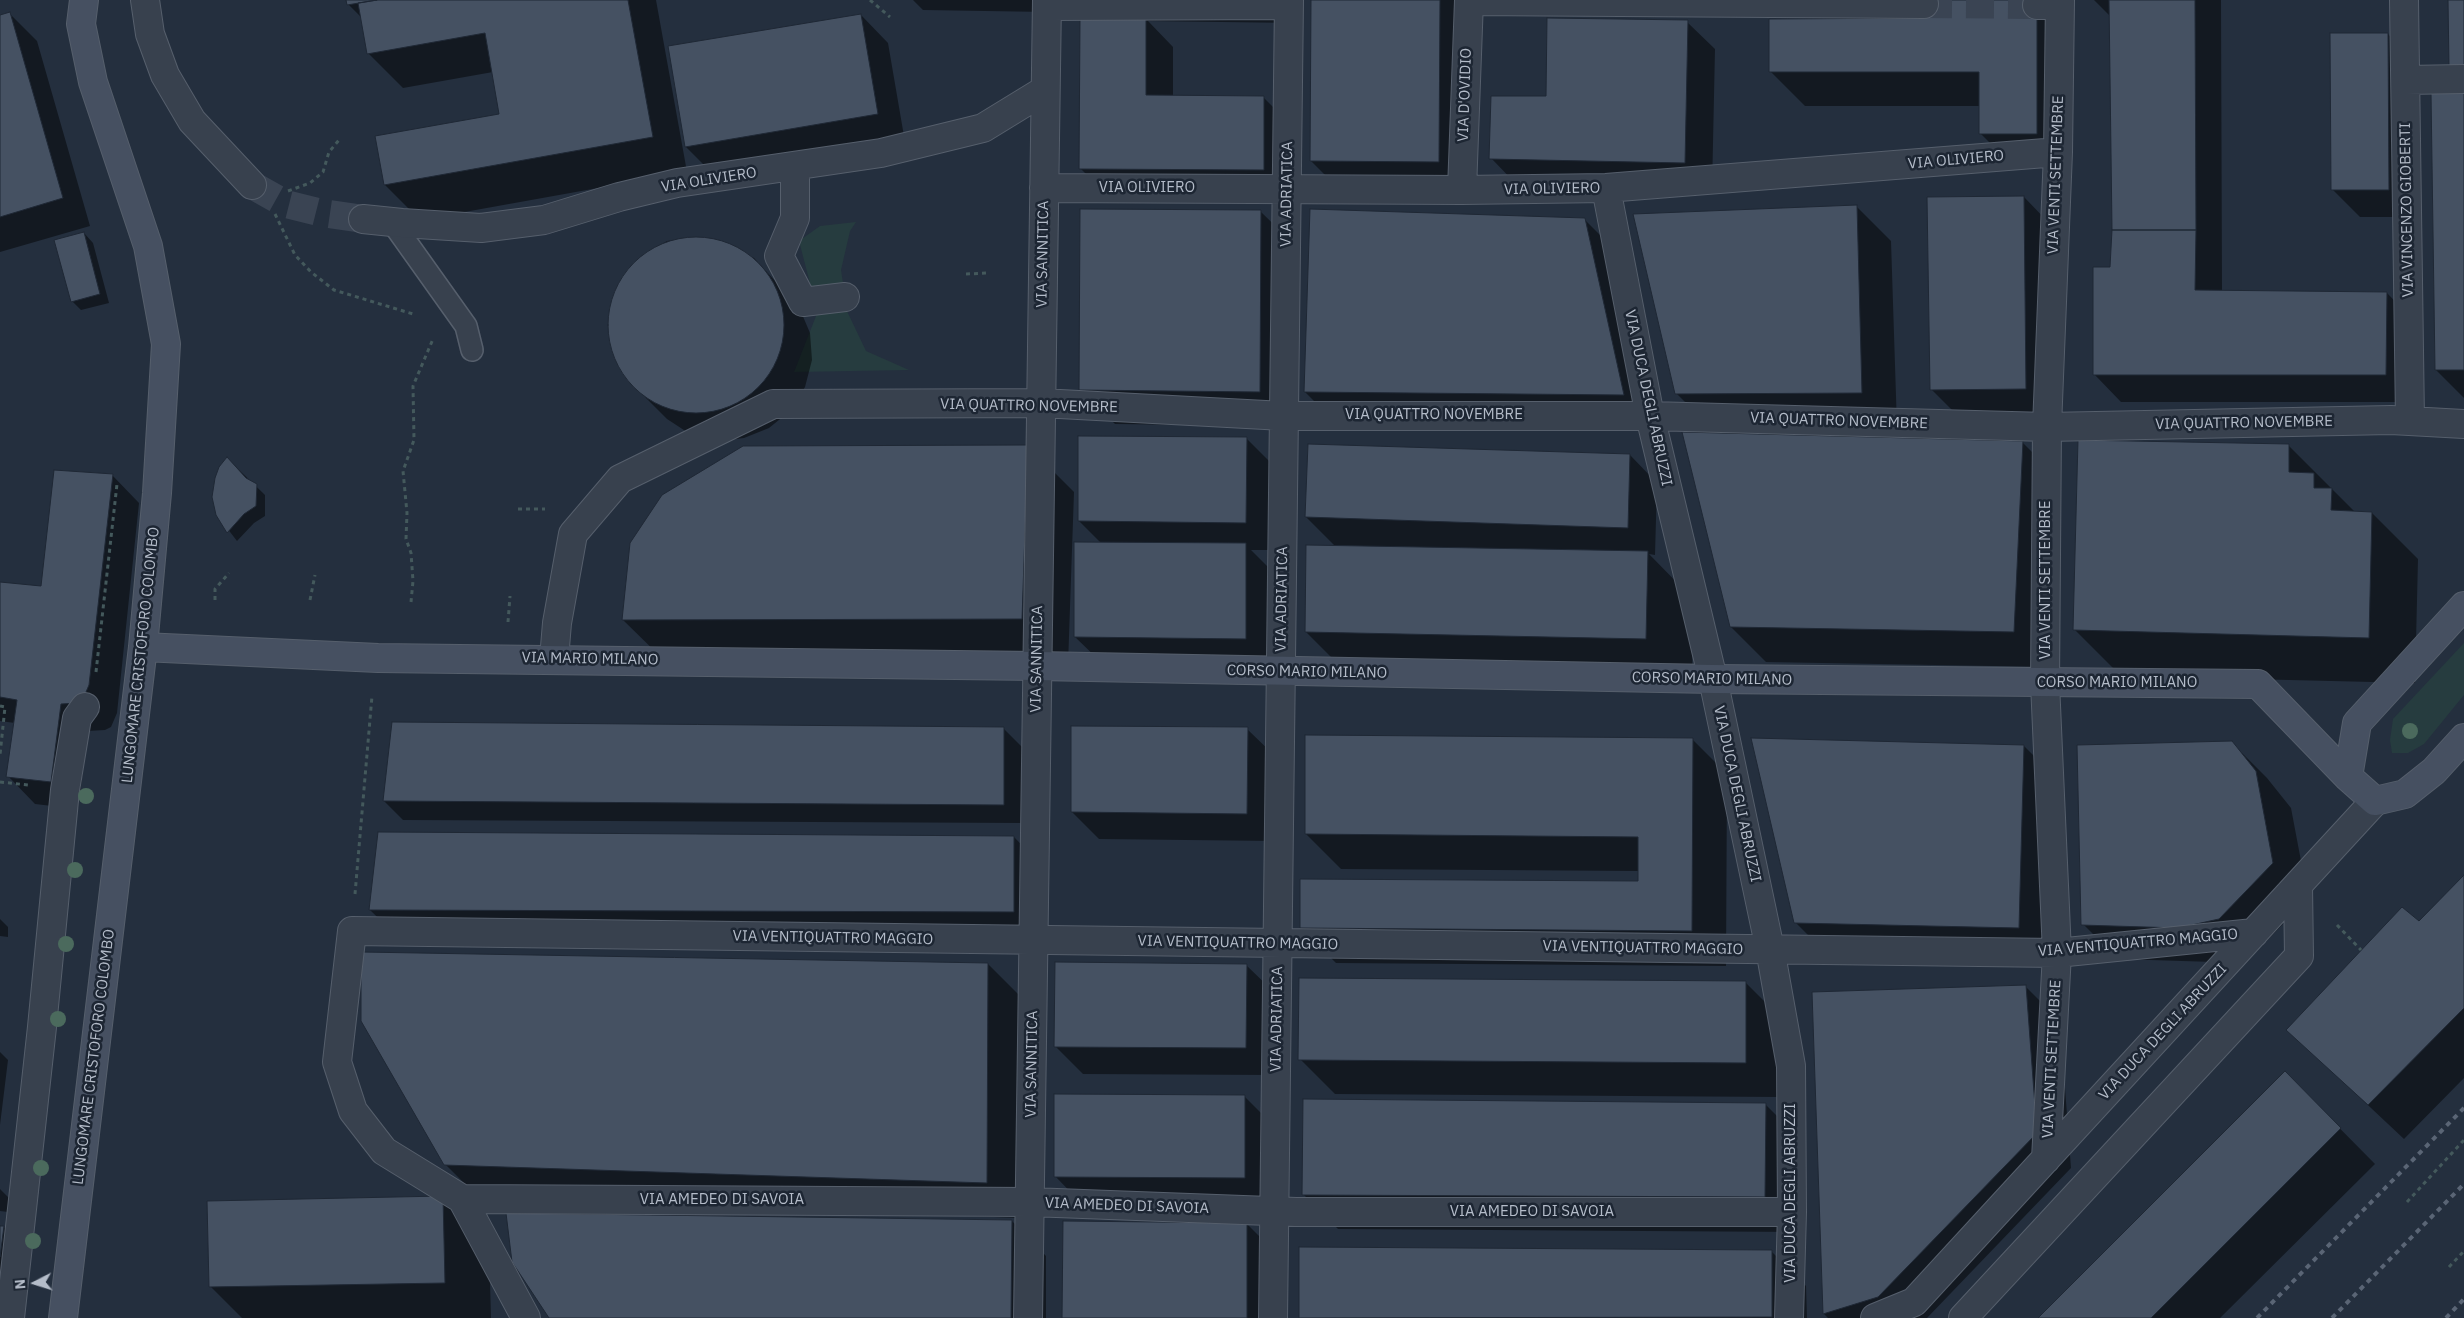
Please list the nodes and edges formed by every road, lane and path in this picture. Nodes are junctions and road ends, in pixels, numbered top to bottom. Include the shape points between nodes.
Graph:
1 (84, 0) edge
2 (146, 0) edge
3 (870, 0) edge
4 (1469, 0) edge
5 (2404, 0) edge
6 (1289, 2) edge
7 (1047, 3) edge
8 (2052, 3) edge
9 (1924, 4) dead end
10 (890, 17) dead end
11 (2464, 79) edge
12 (2406, 80) junction
13 (1045, 90) junction
14 (339, 140) dead end
15 (2058, 152) junction
16 (795, 166) junction
17 (252, 185) tunnel mouth
18 (1044, 188) junction
19 (1287, 188) junction
20 (1606, 188) junction
21 (1462, 190) junction
22 (283, 193) dead end
23 (274, 209) dead end
24 (363, 219) tunnel mouth
25 (392, 222) junction
26 (988, 273) dead end
27 (966, 274) dead end
28 (844, 297) dead end
29 (417, 318) dead end
30 (434, 335) dead end
31 (472, 350) dead end
32 (1041, 403) junction
33 (1284, 416) junction
34 (1650, 416) junction
35 (2410, 420) junction
36 (2464, 424) edge
37 (2047, 428) junction
38 (118, 481) dead end
39 (518, 509) dead end
40 (553, 509) dead end
41 (230, 573) dead end
42 (315, 575) dead end
43 (510, 596) dead end
44 (215, 600) dead end
45 (310, 600) dead end
46 (411, 602) dead end
47 (2464, 606) edge
48 (508, 623) dead end
49 (143, 647) junction
50 (378, 658) junction
51 (554, 659) junction
52 (1037, 666) junction
53 (1281, 672) junction
54 (1713, 679) junction
55 (2045, 683) junction
56 (0, 706) edge
57 (86, 707) joint
58 (2464, 738) edge
59 (0, 755) edge
60 (2348, 777) junction
61 (2375, 801) junction
62 (2298, 886) junction
63 (352, 931) junction
64 (2254, 932) junction
65 (1034, 940) junction
66 (1278, 943) junction
67 (1770, 950) junction
68 (2057, 953) junction
69 (2464, 1140) edge
70 (2046, 1159) junction
71 (462, 1199) junction
72 (1030, 1202) junction
73 (2407, 1202) dead end
74 (1274, 1211) junction
75 (1792, 1212) junction
76 (2464, 1251) edge
77 (2450, 1267) dead end
78 (10, 1318) edge
79 (63, 1318) edge
80 (526, 1318) edge
81 (1028, 1318) edge
82 (1273, 1318) edge
83 (1789, 1318) edge
84 (1875, 1318) edge
85 (1964, 1318) edge

1 - 49 street, LUNGOMARE CRISTOFORO COLOMBO via 81,24 93,82 148,246 166,344
2 - 17 street via 150,34 165,76 192,121
3 - 10 path
4 - 9 street
4 - 21 street, VIA D'OVIDIO
5 - 12 street, VIA VINCENZO GIOBERTI
6 - 7 street
6 - 19 street, VIA ADRIATICA
7 - 13 street, VIA SANNITICA
8 - 15 street, VIA VENTI SETTEMBRE
11 - 12 street
12 - 35 street, VIA VINCENZO GIOBERTI
13 - 16 street, VIA OLIVIERO via 983,128 881,153
13 - 18 street, VIA SANNITICA
14 - 22 path via 329,152 324,172 310,183
15 - 20 street, VIA OLIVIERO
15 - 37 street, VIA VENTI SETTEMBRE
16 - 25 street, VIA OLIVIERO via 677,183 544,220 481,228
16 - 28 street via 795,218 779,256 804,302
18 - 19 street, VIA OLIVIERO
18 - 32 street, VIA SANNITICA
19 - 21 street, VIA OLIVIERO
19 - 33 street, VIA ADRIATICA
20 - 21 street, VIA OLIVIERO
20 - 34 street, VIA DUCA DEGLI ABRUZZI
23 - 29 path via 276,220 295,255 334,290 411,312
24 - 25 street, VIA OLIVIERO
25 - 31 lane via 466,326
26 - 27 path
30 - 46 path via 413,386 414,440 403,471 406,539 411,554 413,582
32 - 33 street, VIA QUATTRO NOVEMBRE
32 - 51 street, VIA QUATTRO NOVEMBRE via 773,404 620,479 573,534
32 - 52 street, VIA SANNITICA
33 - 34 street, VIA QUATTRO NOVEMBRE
33 - 53 street, VIA ADRIATICA
34 - 37 street, VIA QUATTRO NOVEMBRE
34 - 54 street, VIA DUCA DEGLI ABRUZZI
35 - 36 street, VIA QUATTRO NOVEMBRE
35 - 37 street, VIA QUATTRO NOVEMBRE
37 - 55 street, VIA VENTI SETTEMBRE
38 - 57 path via 93,699
39 - 40 path
41 - 44 path via 215,589
42 - 45 path
43 - 48 path
47 - 60 street via 2357,723
49 - 50 street, VIA MARIO MILANO
49 - 79 street, LUNGOMARE CRISTOFORO COLOMBO
50 - 51 street, VIA MARIO MILANO
50 - 63 path via 370,705
51 - 52 street, VIA MARIO MILANO
52 - 53 street, CORSO MARIO MILANO
52 - 65 street, VIA SANNITICA
53 - 54 street, CORSO MARIO MILANO
53 - 66 street, VIA ADRIATICA
54 - 55 street, CORSO MARIO MILANO
54 - 67 street, VIA DUCA DEGLI ABRUZZI
55 - 60 street, CORSO MARIO MILANO via 2258,684
55 - 68 street, VIA VENTI SETTEMBRE
56 - 59 path via 5,707
57 - 78 street via 77,718 58,789 32,1115
58 - 61 street via 2434,771 2405,794
60 - 61 street, CORSO MARIO MILANO
61 - 62 street, VIA DUCA DEGLI ABRUZZI
62 - 64 street, VIA DUCA DEGLI ABRUZZI
62 - 85 street via 2298,956
63 - 65 street, VIA VENTIQUATTRO MAGGIO
63 - 71 street via 337,1062 353,1111 384,1152
64 - 68 street, VIA VENTIQUATTRO MAGGIO
64 - 70 street, VIA DUCA DEGLI ABRUZZI
65 - 66 street, VIA VENTIQUATTRO MAGGIO
65 - 72 street, VIA SANNITICA
66 - 67 street, VIA VENTIQUATTRO MAGGIO
66 - 74 street, VIA ADRIATICA
67 - 68 street, VIA VENTIQUATTRO MAGGIO
67 - 75 street, VIA DUCA DEGLI ABRUZZI via 1791,1066
68 - 70 street, VIA VENTI SETTEMBRE
69 - 73 path
70 - 84 street, VIA DUCA DEGLI ABRUZZI via 1914,1302
71 - 72 street, VIA AMEDEO DI SAVOIA
71 - 80 street
72 - 74 street, VIA AMEDEO DI SAVOIA
72 - 81 street, VIA SANNITICA
74 - 75 street, VIA AMEDEO DI SAVOIA
74 - 82 street, VIA ADRIATICA
75 - 83 street, VIA DUCA DEGLI ABRUZZI
76 - 77 path

